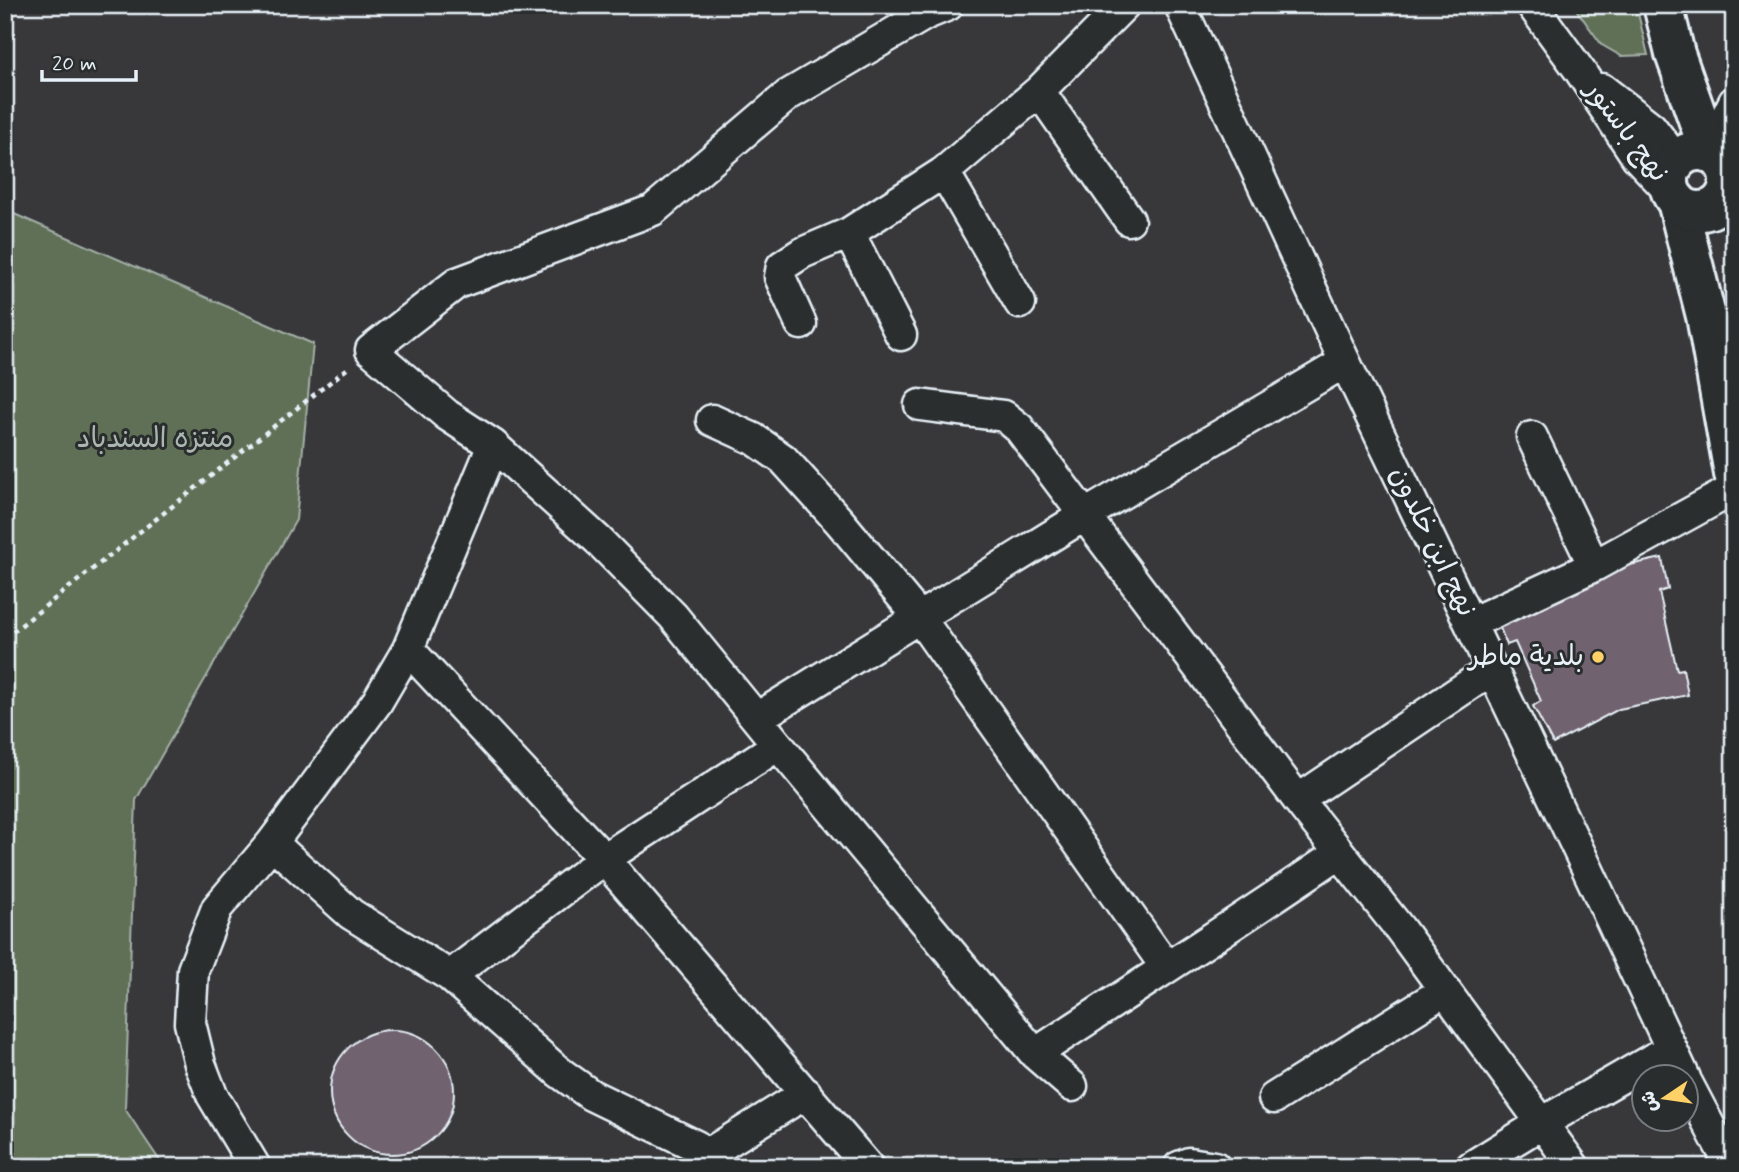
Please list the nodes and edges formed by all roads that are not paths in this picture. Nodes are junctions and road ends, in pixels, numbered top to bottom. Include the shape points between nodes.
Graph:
1 (948, 5) edge
2 (1124, 5) edge
3 (1180, 5) edge
4 (1532, 5) edge
5 (1663, 5) edge
6 (1039, 92) junction
7 (1734, 102) edge
8 (944, 172) junction
9 (1704, 184) edge
10 (1129, 220) dead end
11 (849, 233) junction
12 (1020, 303) dead end
13 (801, 324) dead end
14 (901, 335) dead end
15 (1345, 362) junction
16 (920, 405) dead end
17 (712, 420) dead end
18 (1532, 437) dead end
19 (493, 445) junction
20 (1734, 474) edge
21 (1734, 489) edge
22 (1085, 515) junction
23 (1594, 566) junction
24 (919, 617) junction
25 (1471, 623) junction
26 (408, 649) junction
27 (1491, 670) junction
28 (757, 718) junction
29 (778, 745) junction
30 (1298, 800) junction
31 (272, 843) junction
32 (1339, 853) junction
33 (604, 859) junction
34 (1166, 967) junction
35 (450, 976) junction
36 (1444, 991) junction
37 (1670, 1049) junction
38 (1035, 1054) junction
39 (1678, 1064) edge
40 (1072, 1086) dead end
41 (806, 1093) junction
42 (1274, 1098) dead end
43 (1700, 1106) edge
44 (1542, 1123) junction
45 (712, 1160) edge
46 (255, 1167) edge
47 (868, 1167) edge
48 (1179, 1167) edge
49 (1215, 1167) edge
50 (1471, 1167) edge
51 (1574, 1167) edge
52 (1731, 1167) edge

1 - 19 street via 789,95 653,210 457,284 371,350 447,415
2 - 6 street
3 - 15 street, نهج ابن خلدون
4 - 9 street, نهج باستور via 1580,71 1651,127
5 - 9 main road
6 - 8 street
6 - 10 street
7 - 9 street
8 - 11 street
8 - 12 street
9 - 20 main road via 1706,316
11 - 13 street via 782,266 780,277
11 - 14 street
15 - 22 street
15 - 25 street, نهج ابن خلدون
16 - 22 street via 1010,419
17 - 24 street via 754,439 783,459
18 - 23 street
19 - 26 street
19 - 28 street via 673,616
21 - 23 street
22 - 24 street
22 - 30 street
23 - 25 street
24 - 28 street
24 - 34 street
25 - 27 street, نهج ابن خلدون
26 - 31 street via 377,702
26 - 33 street
27 - 30 street
27 - 37 street, نهج ابن خلدون
28 - 29 street
29 - 33 street
29 - 38 street
30 - 32 street
31 - 35 street via 351,914
31 - 46 street via 217,908 193,970 190,1023 212,1095
32 - 34 street
32 - 36 street
33 - 35 street
33 - 41 street
34 - 38 street
35 - 45 street via 590,1095
36 - 42 street
36 - 44 street
37 - 39 street, نهج ابن خلدون
37 - 44 street
38 - 40 street
41 - 45 street
41 - 47 street
43 - 52 street, نهج ابن خلدون
44 - 50 street
44 - 51 street
48 - 49 street via 1189,1163

